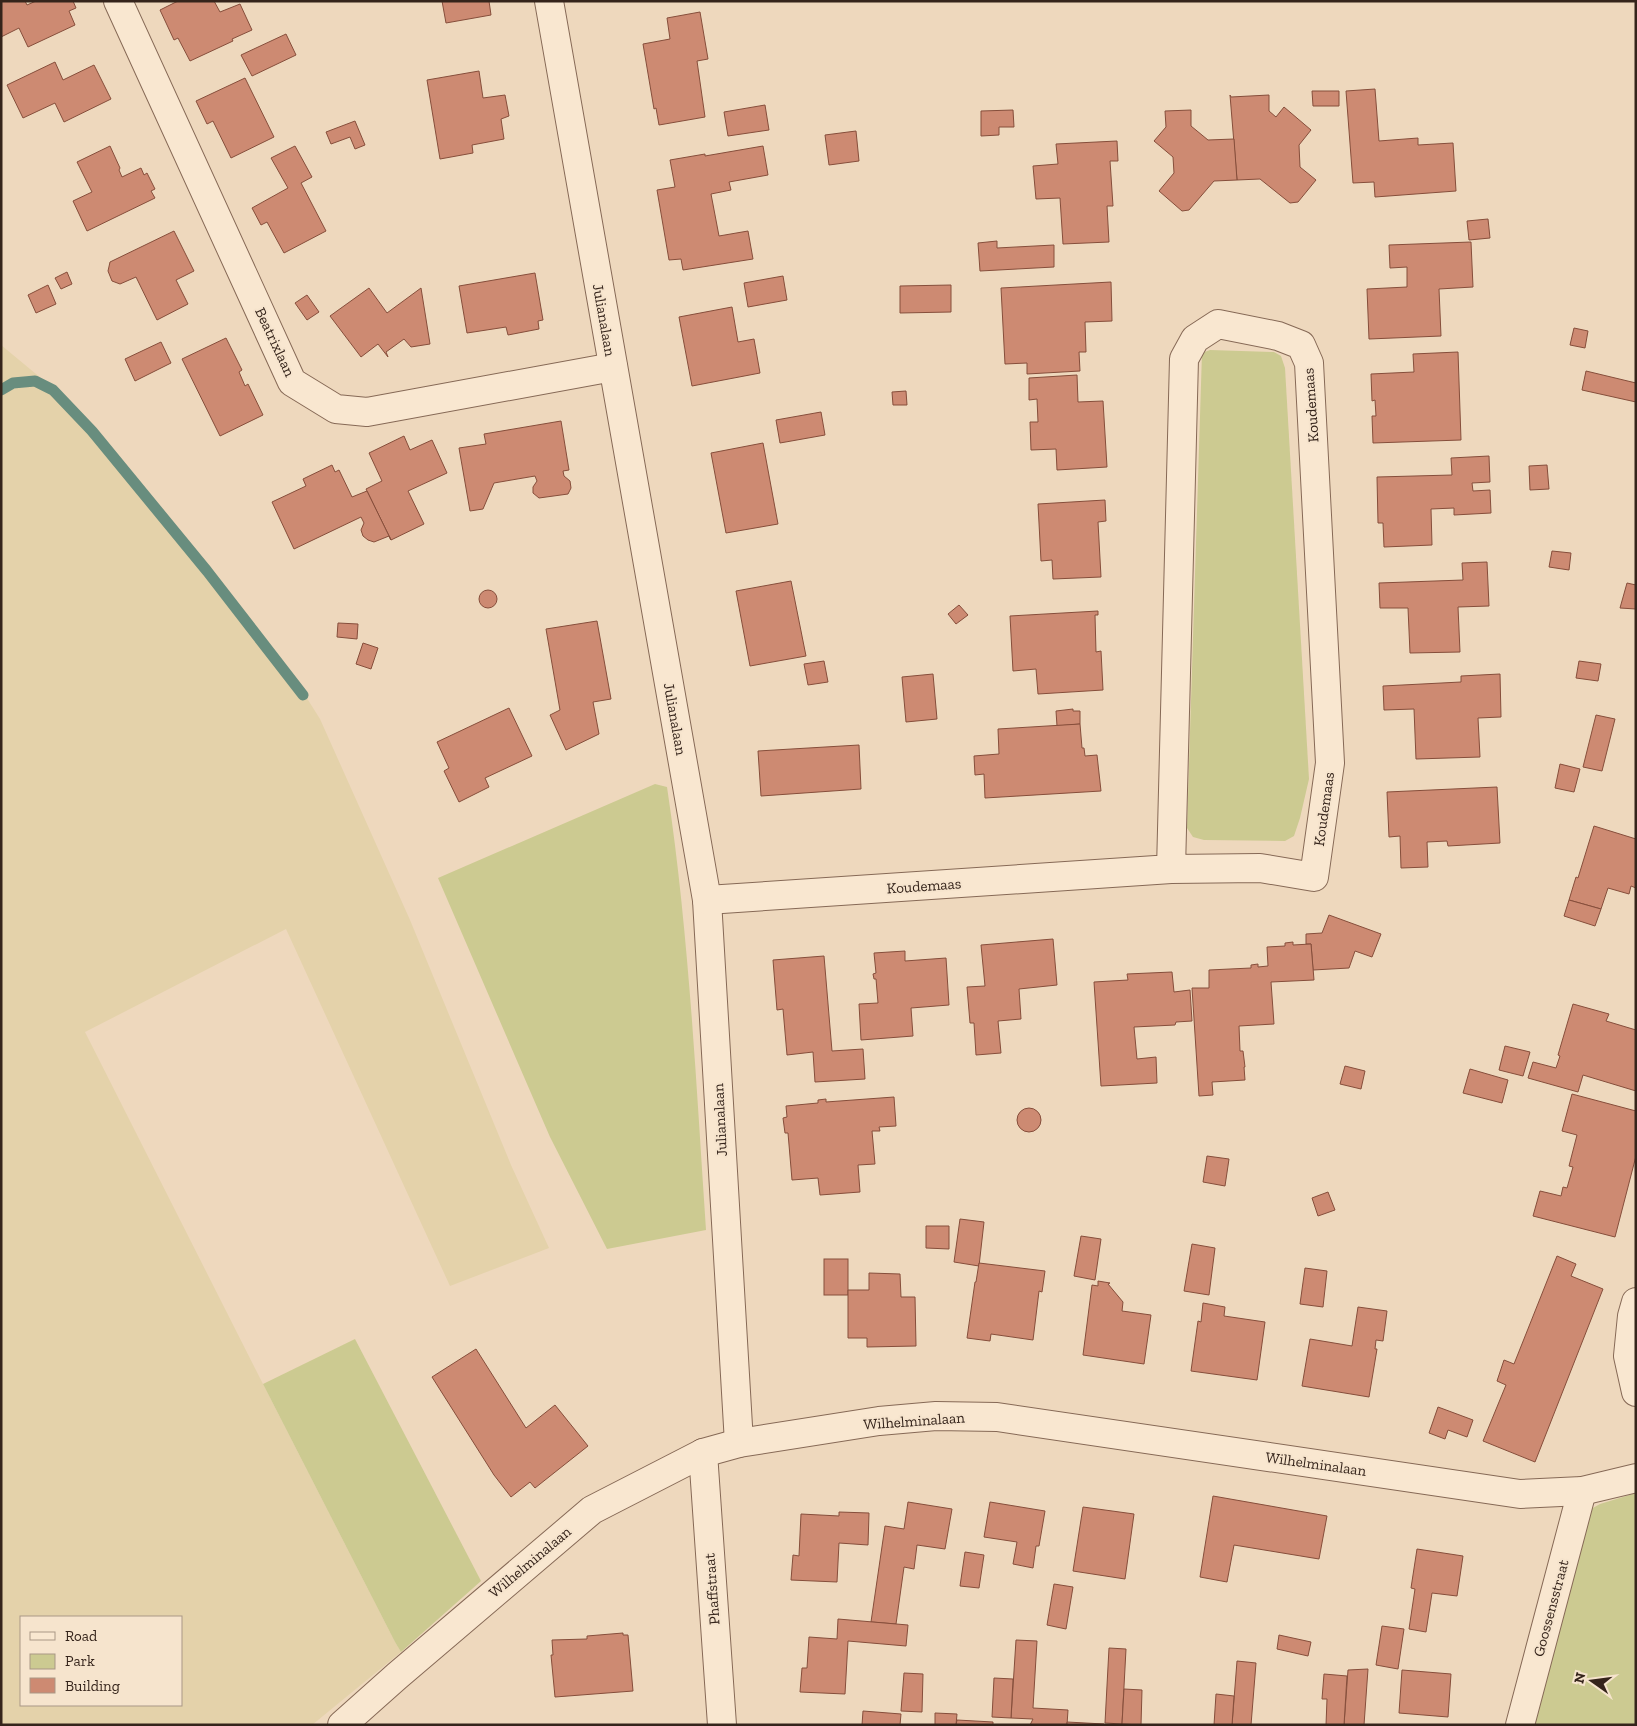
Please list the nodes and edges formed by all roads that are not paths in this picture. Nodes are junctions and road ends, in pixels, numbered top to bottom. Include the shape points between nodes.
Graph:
1 (118, 1) edge
2 (549, 1) edge
3 (612, 367) junction
4 (1170, 869) junction
5 (707, 900) junction
6 (1636, 1302) edge
7 (1636, 1392) edge
8 (739, 1443) junction
9 (703, 1453) junction
10 (1636, 1478) edge
11 (1582, 1490) junction
12 (342, 1725) edge
13 (722, 1725) edge
14 (1520, 1725) edge

1 - 3 street, Beatrixlaan via 292,382 336,409 367,412
2 - 3 street, Julianalaan
3 - 5 street, Julianalaan
4 - 4 street, Koudemaas via 1184,359 1195,339 1218,324 1278,336 1301,345 1309,363 1330,763 1314,877 1260,868
4 - 5 street, Koudemaas
5 - 8 street, Julianalaan
6 - 7 street via 1628,1356
8 - 9 street, Wilhelminalaan
8 - 11 street, Wilhelminalaan via 879,1421 936,1416 997,1417 1520,1494
9 - 12 street, Wilhelminalaan via 592,1510
9 - 13 street, Phaffstraat
10 - 11 street, Wilhelminalaan
11 - 14 street, Goossensstraat

